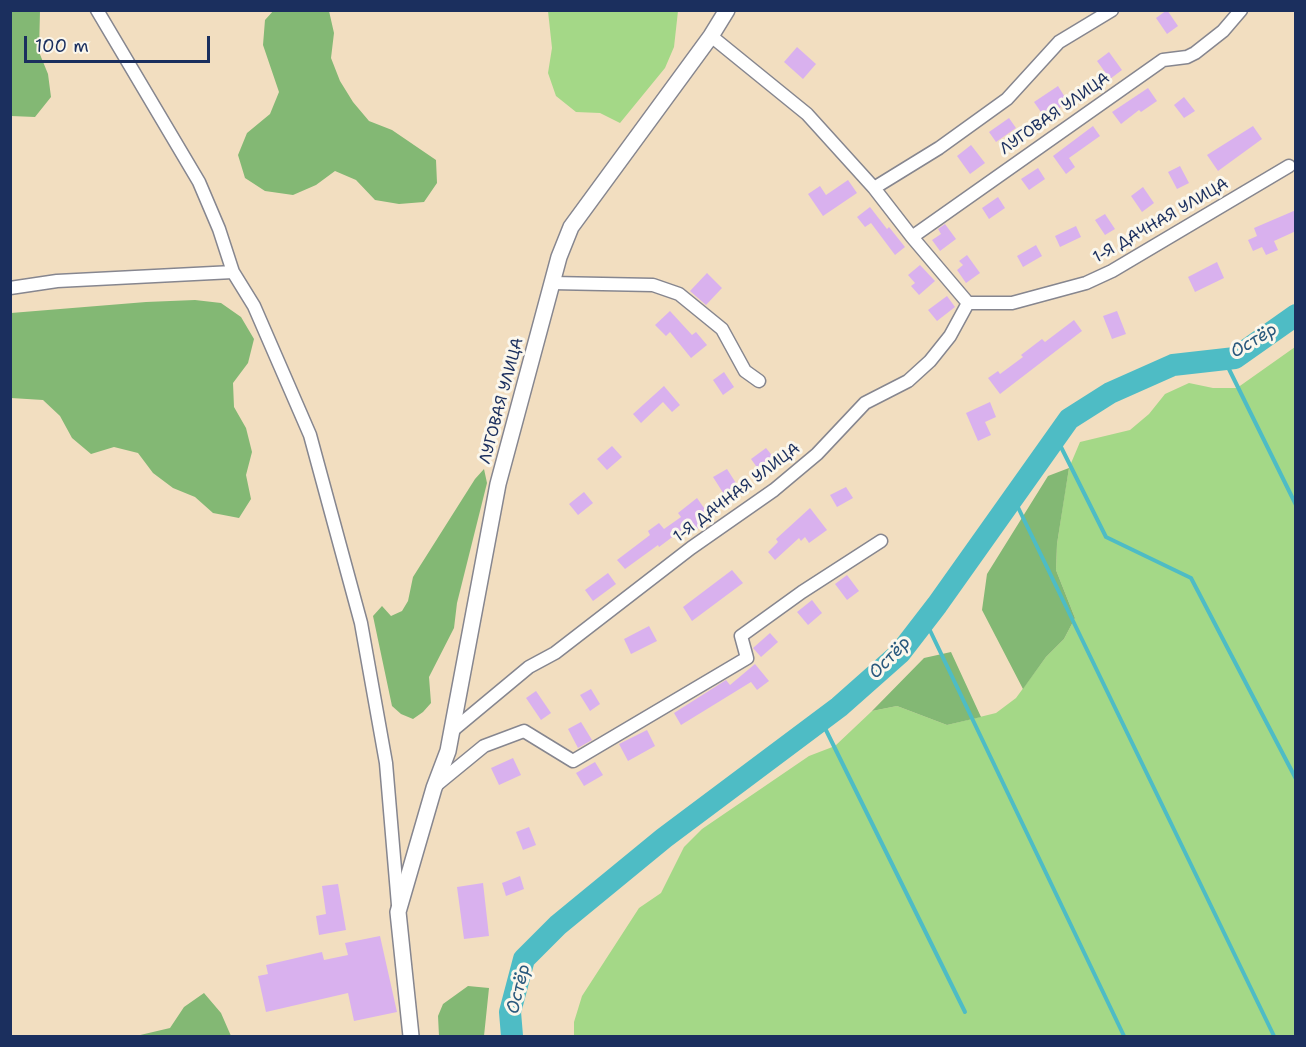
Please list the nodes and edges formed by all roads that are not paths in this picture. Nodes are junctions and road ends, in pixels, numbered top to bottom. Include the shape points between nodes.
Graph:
1 (97, 10) edge
2 (727, 10) edge
3 (1112, 10) edge
4 (1241, 10) edge
5 (711, 36) junction
6 (1289, 166) dead end
7 (874, 188) junction
8 (912, 237) junction
9 (233, 272) junction
10 (552, 283) junction
11 (10, 288) edge
12 (968, 303) junction
13 (759, 381) dead end
14 (881, 541) dead end
15 (452, 732) junction
16 (434, 788) junction
17 (398, 912) junction
18 (411, 1036) edge

1 - 9 street via 199,182
2 - 5 street, ЛУГОВАЯ УЛИЦА
3 - 7 street via 1059,42 1007,99
4 - 8 street, ЛУГОВАЯ УЛИЦА via 1223,31 1187,57 1163,60
5 - 7 street via 807,114
5 - 10 street, ЛУГОВАЯ УЛИЦА via 571,227
6 - 12 street, 1-Я ДАЧНАЯ УЛИЦА via 1086,283 1012,303
7 - 8 street
8 - 12 street
9 - 11 street via 57,281
9 - 17 street via 254,306 310,435 361,623 386,763
10 - 13 street via 653,285 679,294 722,329 745,371
10 - 15 street, ЛУГОВАЯ УЛИЦА via 498,484
12 - 15 street, 1-Я ДАЧНАЯ УЛИЦА via 950,336 908,381 865,403 817,454 774,490 691,548 555,653 529,667
14 - 16 street via 741,636 747,658 573,761 524,731 484,746
15 - 16 street, ЛУГОВАЯ УЛИЦА
16 - 17 street, ЛУГОВАЯ УЛИЦА
17 - 18 street, ЛУГОВАЯ УЛИЦА

